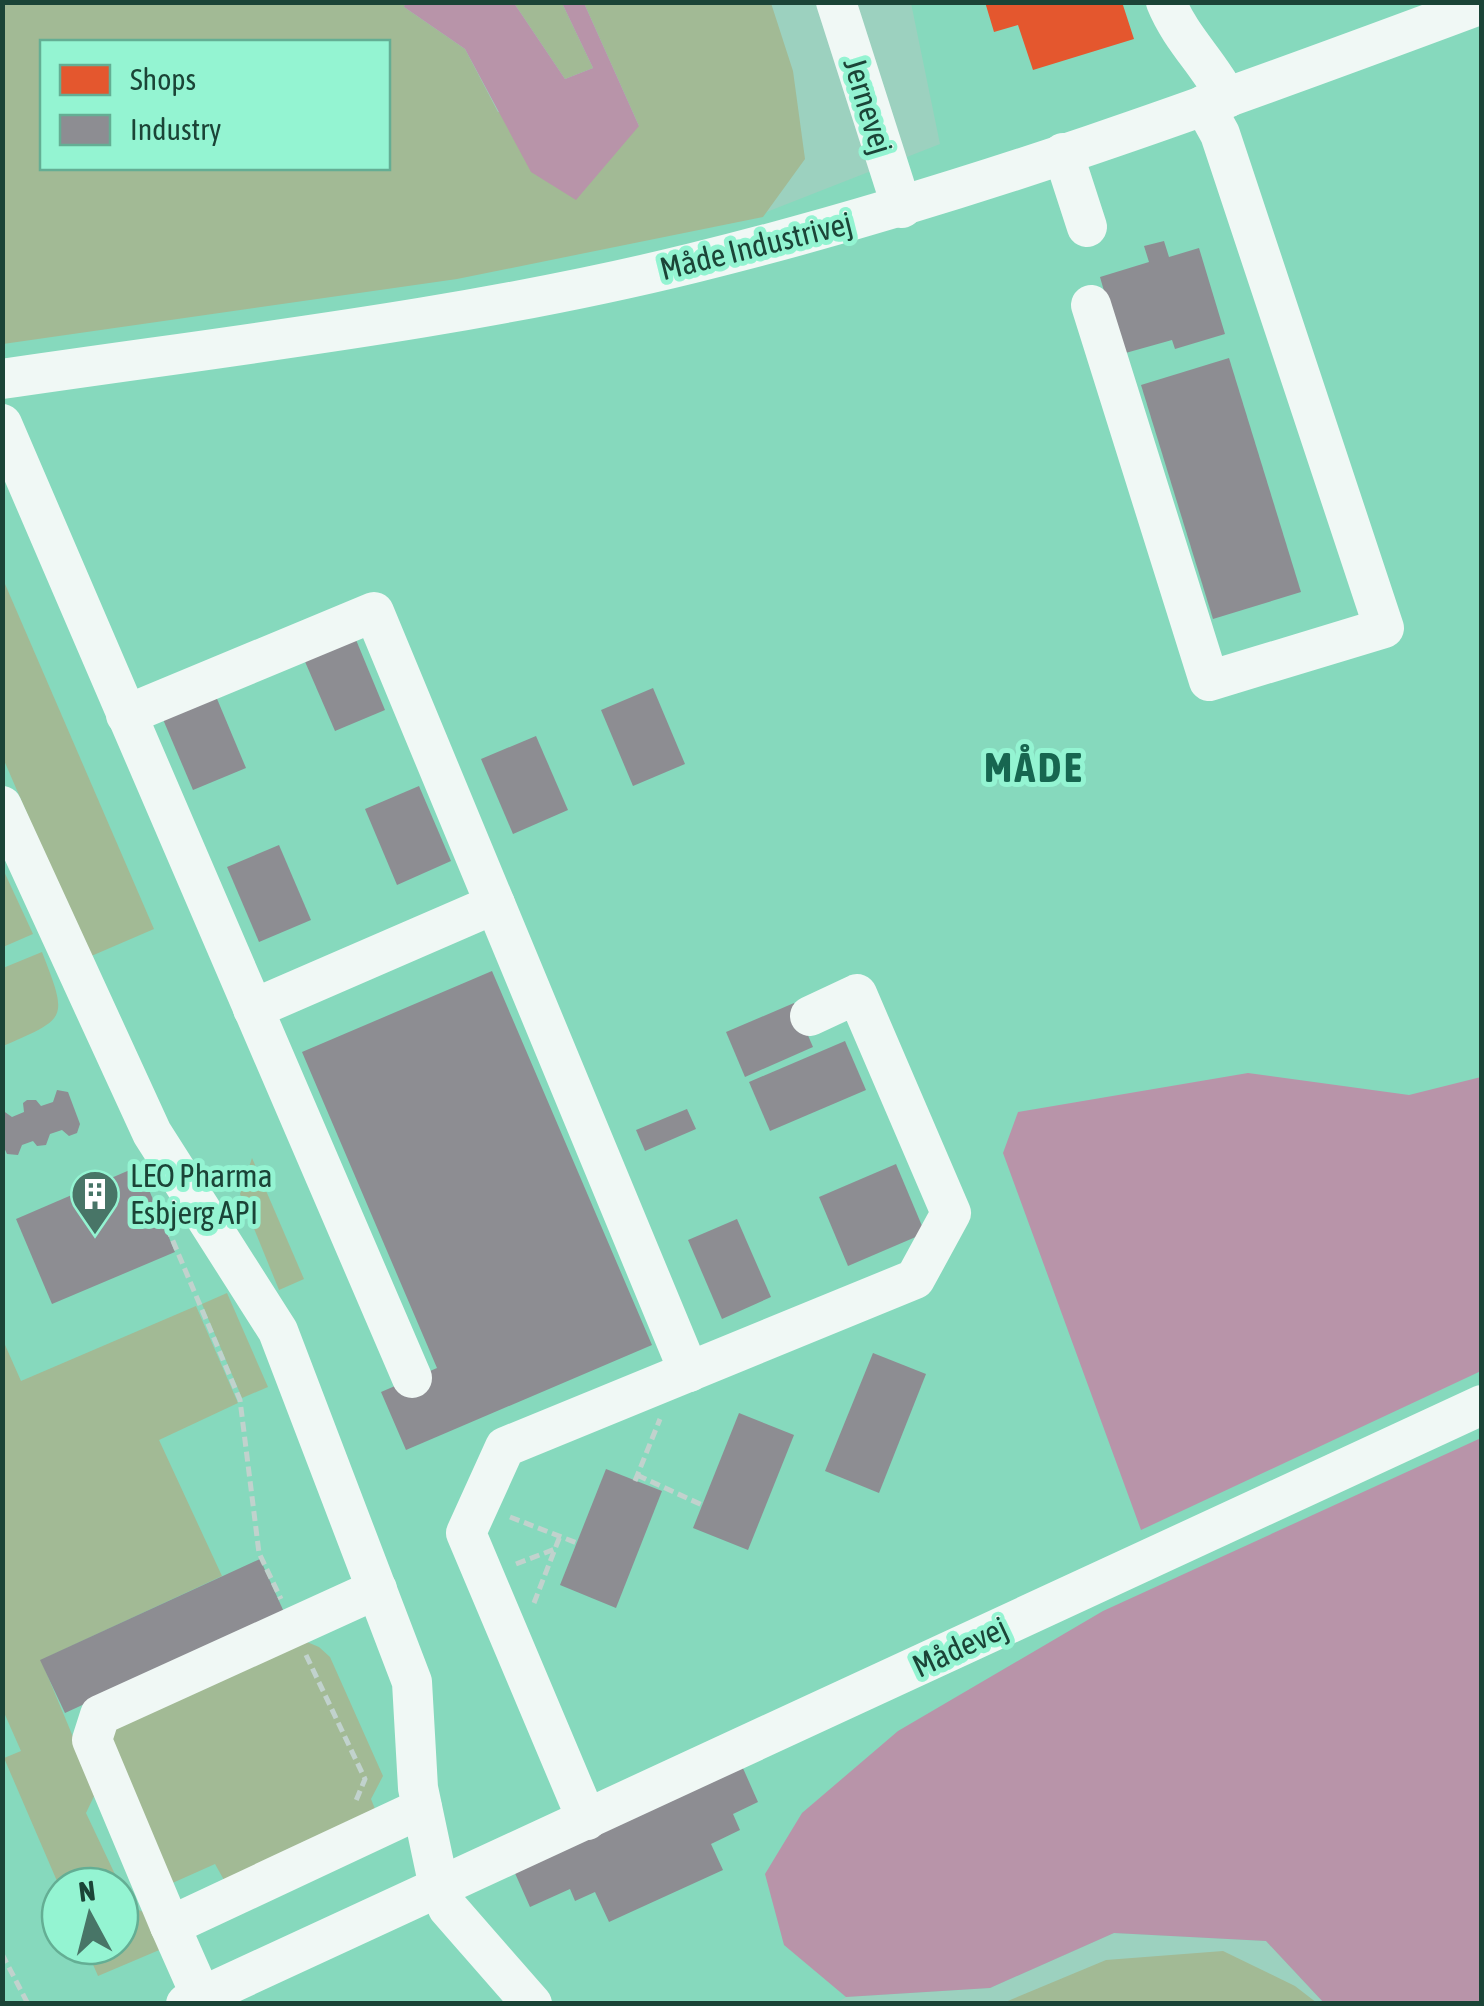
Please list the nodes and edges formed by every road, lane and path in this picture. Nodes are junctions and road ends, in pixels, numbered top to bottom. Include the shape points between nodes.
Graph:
1 (836, 2) edge
2 (1166, 2) edge
3 (1482, 4) edge
4 (1216, 102) junction
5 (1062, 153) junction
6 (902, 208) junction
7 (1087, 228) dead end
8 (1092, 305) dead end
9 (2, 379) edge
10 (2, 424) edge
11 (126, 715) junction
12 (2, 806) edge
13 (495, 904) junction
14 (253, 1009) junction
15 (810, 1016) dead end
16 (160, 1216) dead end
17 (683, 1374) junction
18 (412, 1378) dead end
19 (1482, 1405) edge
20 (479, 1504) junction
21 (702, 1505) dead end
22 (560, 1536) junction
23 (577, 1543) dead end
24 (555, 1550) junction
25 (485, 1576) junction
26 (377, 1590) junction
27 (294, 1627) junction
28 (516, 1646) junction
29 (422, 1808) junction
30 (362, 1816) dead end
31 (587, 1820) junction
32 (439, 1887) junction
33 (170, 1926) junction
34 (2, 1954) edge
35 (194, 2000) edge
36 (28, 2004) edge
37 (532, 2004) edge

1 - 6 street, Jernevej
2 - 4 street via 1176,26 1212,69
3 - 4 street, Måde Industrivej
4 - 5 street, Måde Industrivej
4 - 8 street via 1220,134 1384,628 1208,681
5 - 6 street, Måde Industrivej
5 - 7 street
6 - 9 street, Måde Industrivej via 518,302
10 - 11 street
11 - 13 street via 374,612
11 - 14 street
12 - 26 street via 152,1133 278,1331
13 - 14 street
13 - 17 street
14 - 18 street
15 - 17 street via 857,994 951,1213 914,1279
16 - 27 path via 240,1400 259,1553
17 - 20 street via 505,1447
17 - 21 path via 636,1478
19 - 31 street, Mådevej
20 - 22 path
20 - 25 street via 466,1533
22 - 23 path
22 - 24 path
24 - 25 path
24 - 28 path
25 - 28 street
26 - 27 street
26 - 29 street via 412,1682
27 - 30 path via 365,1779 354,1800
27 - 33 street via 100,1715 92,1740
28 - 31 street
29 - 32 street
29 - 33 street
31 - 32 street, Mådevej
32 - 35 street, Mådevej
32 - 37 street via 448,1908
33 - 35 street
34 - 36 path

